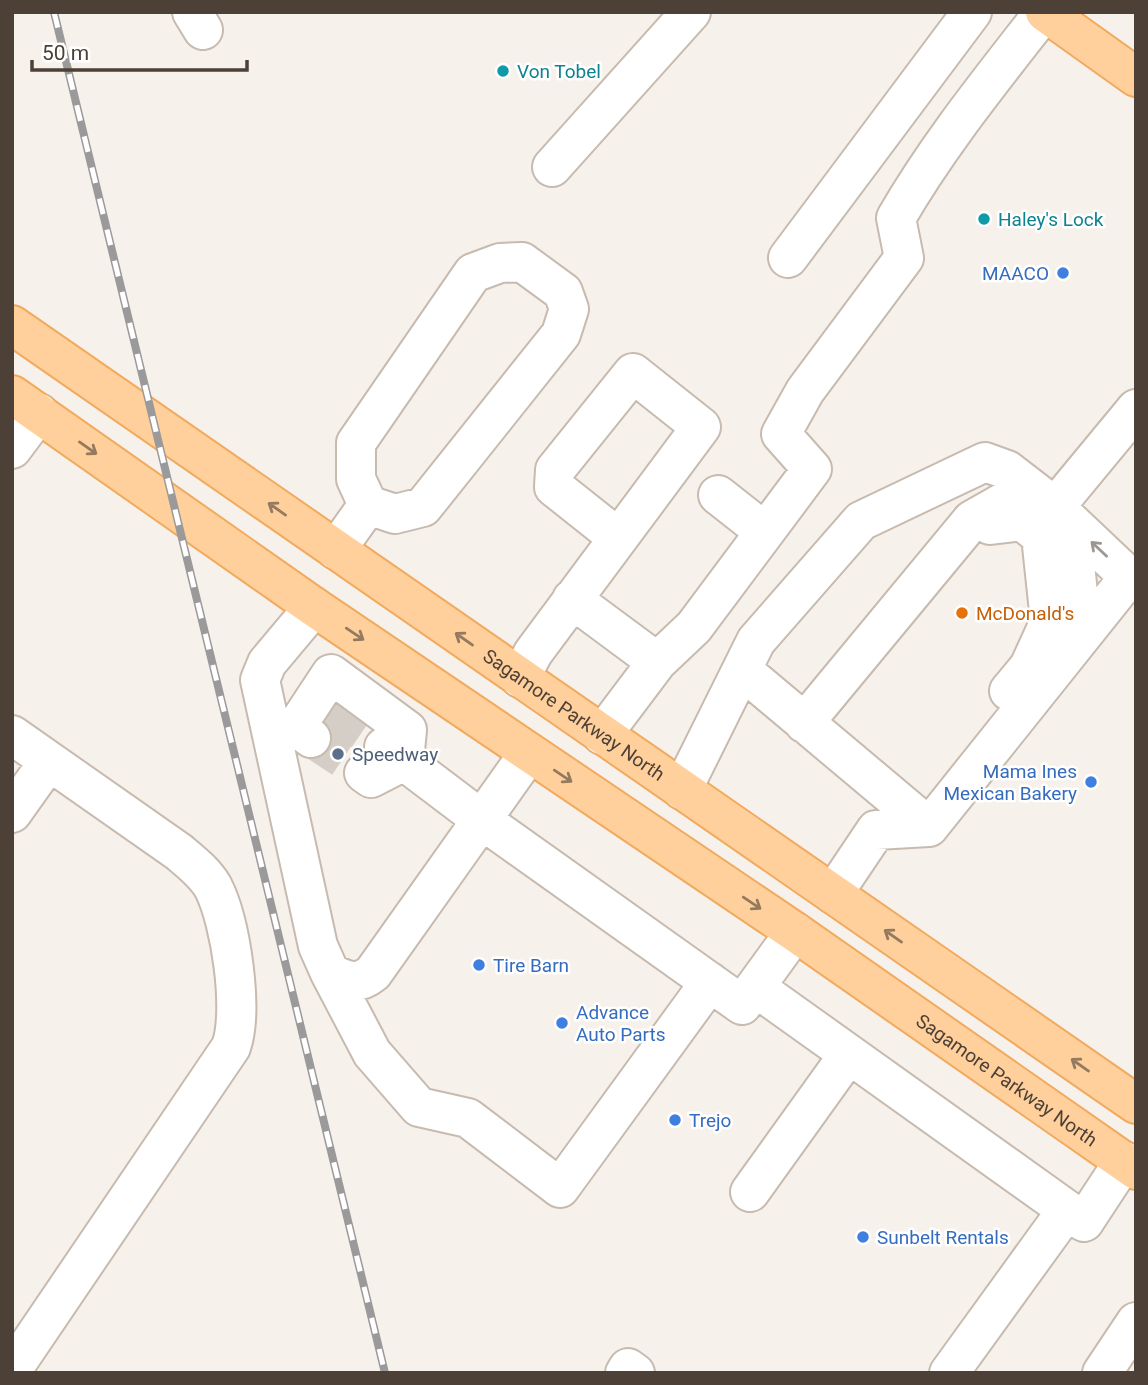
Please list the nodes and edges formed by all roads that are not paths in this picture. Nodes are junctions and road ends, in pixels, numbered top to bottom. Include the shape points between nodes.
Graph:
1 (691, 12) edge
2 (972, 12) edge
3 (1044, 12) edge
4 (1136, 77) edge
5 (552, 167) dead end
6 (788, 258) dead end
7 (12, 325) edge
8 (26, 404) edge
9 (1136, 409) edge
10 (12, 449) edge
11 (718, 495) dead end
12 (368, 505) junction
13 (1048, 521) junction
14 (765, 532) junction
15 (617, 537) dead end
16 (336, 550) junction
17 (572, 599) junction
18 (314, 607) junction
19 (657, 662) junction
20 (267, 663) junction
21 (742, 670) junction
22 (520, 678) junction
23 (811, 728) junction
24 (12, 735) edge
25 (602, 735) junction
26 (529, 753) junction
27 (48, 761) junction
28 (682, 790) junction
29 (12, 813) edge
30 (919, 819) junction
31 (482, 820) junction
32 (833, 894) junction
33 (795, 932) junction
34 (330, 973) junction
35 (710, 982) junction
36 (755, 987) junction
37 (849, 1054) junction
38 (1135, 1102) edge
39 (1130, 1166) edge
40 (750, 1192) dead end
41 (1068, 1210) junction
42 (1136, 1322) edge
43 (12, 1370) edge
44 (625, 1373) edge
45 (635, 1373) edge
46 (950, 1373) edge
47 (1102, 1373) edge

1 - 5 lane
2 - 6 lane
3 - 4 main road
3 - 14 lane via 944,143 896,218 904,258 805,391 781,434 812,469
16 -> 7 main road, Sagamore Parkway North
8 - 10 lane
8 -> 18 main road, Sagamore Parkway North
9 - 13 lane
11 - 14 lane
12 - 12 lane via 395,514 423,508 561,334 569,309 563,292 522,262 500,263 473,274 356,443 356,479
12 - 16 lane
13 - 21 lane via 1007,470 985,462 861,521 756,641
13 - 23 lane via 1002,503 972,520
13 - 30 lane via 1050,621 1029,667
30 -> 13 lane via 1129,577
14 - 19 lane via 694,627
15 - 17 lane
22 -> 16 main road, Sagamore Parkway North
17 - 19 lane
17 - 22 lane
18 - 20 lane
18 -> 26 main road, Sagamore Parkway North
19 - 25 lane
20 - 31 lane via 318,715 331,674 407,730 383,760
20 - 34 lane via 260,680 318,946
21 - 23 lane
21 - 28 lane
22 - 25 main road, Sagamore Parkway North
23 - 30 lane
24 - 27 lane
25 - 28 main road, Sagamore Parkway North
26 - 31 lane
26 -> 33 main road, Sagamore Parkway North
27 - 29 lane
27 - 43 lane via 179,852 213,887 226,925 238,1021 231,1047
28 - 32 main road, Sagamore Parkway North
30 - 32 lane via 876,830
31 - 34 lane via 373,973 362,982 349,982
31 - 35 lane
38 -> 32 main road, Sagamore Parkway North
33 - 36 lane
33 - 39 main road, Sagamore Parkway North
34 - 35 lane via 372,1053 419,1107 467,1118 560,1188
35 - 36 lane via 742,1005
36 - 37 lane
37 - 40 lane
37 - 41 lane
39 - 41 lane via 1084,1222
41 - 46 lane
42 - 47 lane
44 - 45 lane via 628,1368

